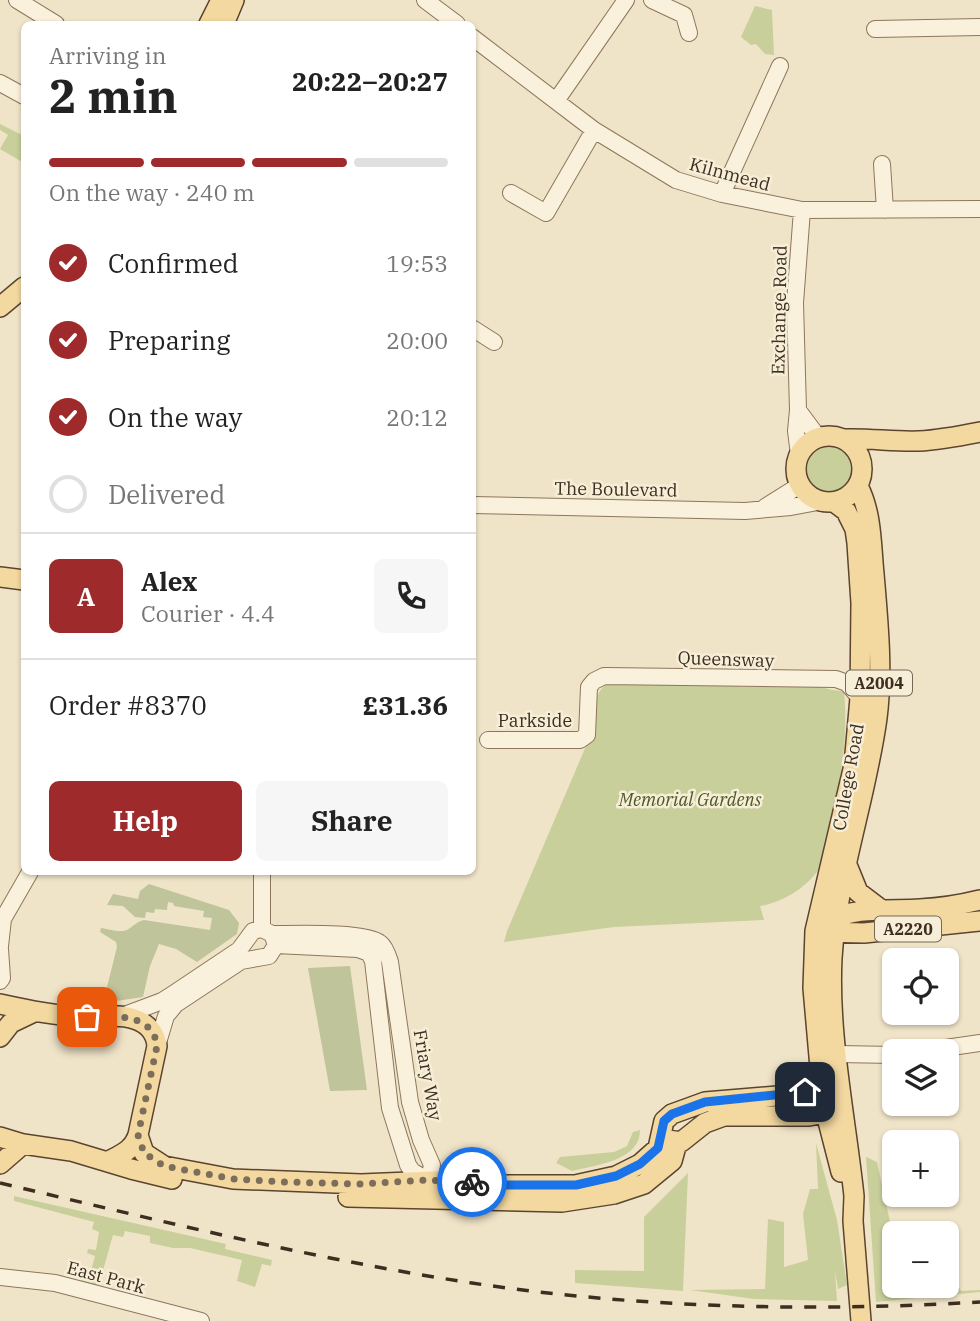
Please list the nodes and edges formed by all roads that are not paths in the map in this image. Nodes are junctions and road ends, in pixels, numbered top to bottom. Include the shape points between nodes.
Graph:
1 (17, 0) edge
2 (221, 0) edge
3 (234, 0) edge
4 (425, 0) edge
5 (626, 0) edge
6 (652, 0) edge
7 (51, 21) edge
8 (210, 21) edge
9 (226, 21) edge
10 (453, 21) edge
11 (980, 27) edge
12 (875, 29) dead end
13 (689, 33) dead end
14 (476, 40) edge
15 (780, 66) dead end
16 (0, 83) edge
17 (21, 94) edge
18 (556, 102) junction
19 (594, 130) junction
20 (882, 164) dead end
21 (511, 193) dead end
22 (722, 194) junction
23 (980, 209) edge
24 (802, 210) junction
25 (885, 210) junction
26 (21, 290) edge
27 (0, 307) edge
28 (476, 330) edge
29 (494, 341) dead end
30 (798, 410) junction
31 (980, 432) edge
32 (818, 437) junction
33 (845, 439) junction
34 (891, 440) junction
35 (799, 455) junction
36 (860, 478) junction
37 (800, 485) junction
38 (828, 502) junction
39 (476, 505) edge
40 (759, 510) junction
41 (0, 577) edge
42 (21, 580) edge
43 (861, 663) junction
44 (615, 675) joint
45 (836, 679) junction
46 (860, 698) junction
47 (488, 740) dead end
48 (846, 864) junction
49 (28, 875) edge
50 (262, 875) edge
51 (980, 900) edge
52 (883, 911) junction
53 (980, 921) edge
54 (836, 924) junction
55 (815, 931) junction
56 (270, 936) junction
57 (246, 941) junction
58 (0, 947) edge
59 (256, 958) junction
60 (0, 981) edge
61 (0, 1004) edge
62 (33, 1012) junction
63 (122, 1016) junction
64 (0, 1037) edge
65 (980, 1043) edge
66 (157, 1046) junction
67 (959, 1046) edge
68 (838, 1054) junction
69 (882, 1055) edge
70 (821, 1089) junction
71 (843, 1102) junction
72 (826, 1113) junction
73 (138, 1135) junction
74 (677, 1135) junction
75 (0, 1137) edge
76 (23, 1144) junction
77 (108, 1161) junction
78 (0, 1164) edge
79 (275, 1188) junction
80 (427, 1189) junction
81 (853, 1221) junction
82 (0, 1277) edge
83 (201, 1321) edge
84 (861, 1321) edge

1 - 7 street
2 - 8 main road
3 - 9 main road
4 - 10 street
5 - 18 street
6 - 13 street via 684,15
11 - 12 street
14 - 18 street, Kilnmead
15 - 22 street
16 - 17 street
18 - 19 street, Kilnmead
19 - 21 street via 546,213
19 - 22 street, Kilnmead via 676,180
20 - 25 street
22 - 24 street, Kilnmead
23 - 25 street, Kilnmead
24 - 25 street, Kilnmead
24 - 30 street, Exchange Road via 795,293
26 - 27 main road
28 - 29 street
30 - 32 street
30 - 35 street, Exchange Road
31 - 34 main road
32 - 33 main road
32 - 35 main road
33 - 34 main road
33 - 36 main road via 859,453
34 - 36 main road via 875,454
35 - 37 main road
36 - 38 main road via 844,499
36 - 48 main road, College Road / A2004 via 870,530 879,679 877,717
37 - 38 main road via 814,498
37 - 40 street
38 - 40 street, The Boulevard
38 - 43 main road, College Road / A2004 via 846,512 855,528
39 - 40 street, The Boulevard
41 - 42 main road
43 - 45 street
43 - 46 main road, College Road / A2004
44 - 45 street, Queensway
44 - 47 street, Parkside via 598,678 589,687 587,735 580,740
45 - 46 street via 847,683
46 - 55 main road, College Road / A2004 via 854,765
48 - 52 main road via 858,892
48 - 54 main road, College Road / A2004
49 - 58 street via 3,919
50 - 56 street
51 - 52 main road, A2220
52 - 54 main road, A2220
53 - 54 main road, A2220 via 864,933
54 - 55 main road
54 - 68 main road, A2004 via 832,958
55 - 70 main road, A2004 via 814,1007
56 - 57 street via 253,931
56 - 59 street via 269,956
56 - 80 street via 363,950 373,961 390,1108 408,1165
56 - 80 street, Friary Way via 310,933 372,939 384,947 410,1102 432,1165
57 - 59 street
57 - 63 street via 162,1000
58 - 60 street
59 - 66 street via 228,968 176,1004 166,1016
61 - 62 main road
62 - 63 main road
62 - 64 main road via 11,1023
63 - 66 main road via 151,1029
65 - 67 street
66 - 73 main road
68 - 69 street
68 - 71 main road, A2004
70 - 71 main road
70 - 72 main road, A2004
70 - 74 main road via 705,1102 668,1116 664,1121
71 - 72 main road
71 - 81 main road, A2004
72 - 74 main road via 724,1116
72 - 81 main road, A2004
73 - 77 main road via 127,1151
73 - 79 main road via 144,1153 164,1166
74 - 80 main road via 616,1176 576,1185 457,1180
75 - 76 main road
76 - 77 main road
76 - 78 main road
77 - 79 main road via 211,1188
79 - 80 main road via 361,1184
81 - 84 main road, A2004
82 - 83 street, East Park via 55,1283

